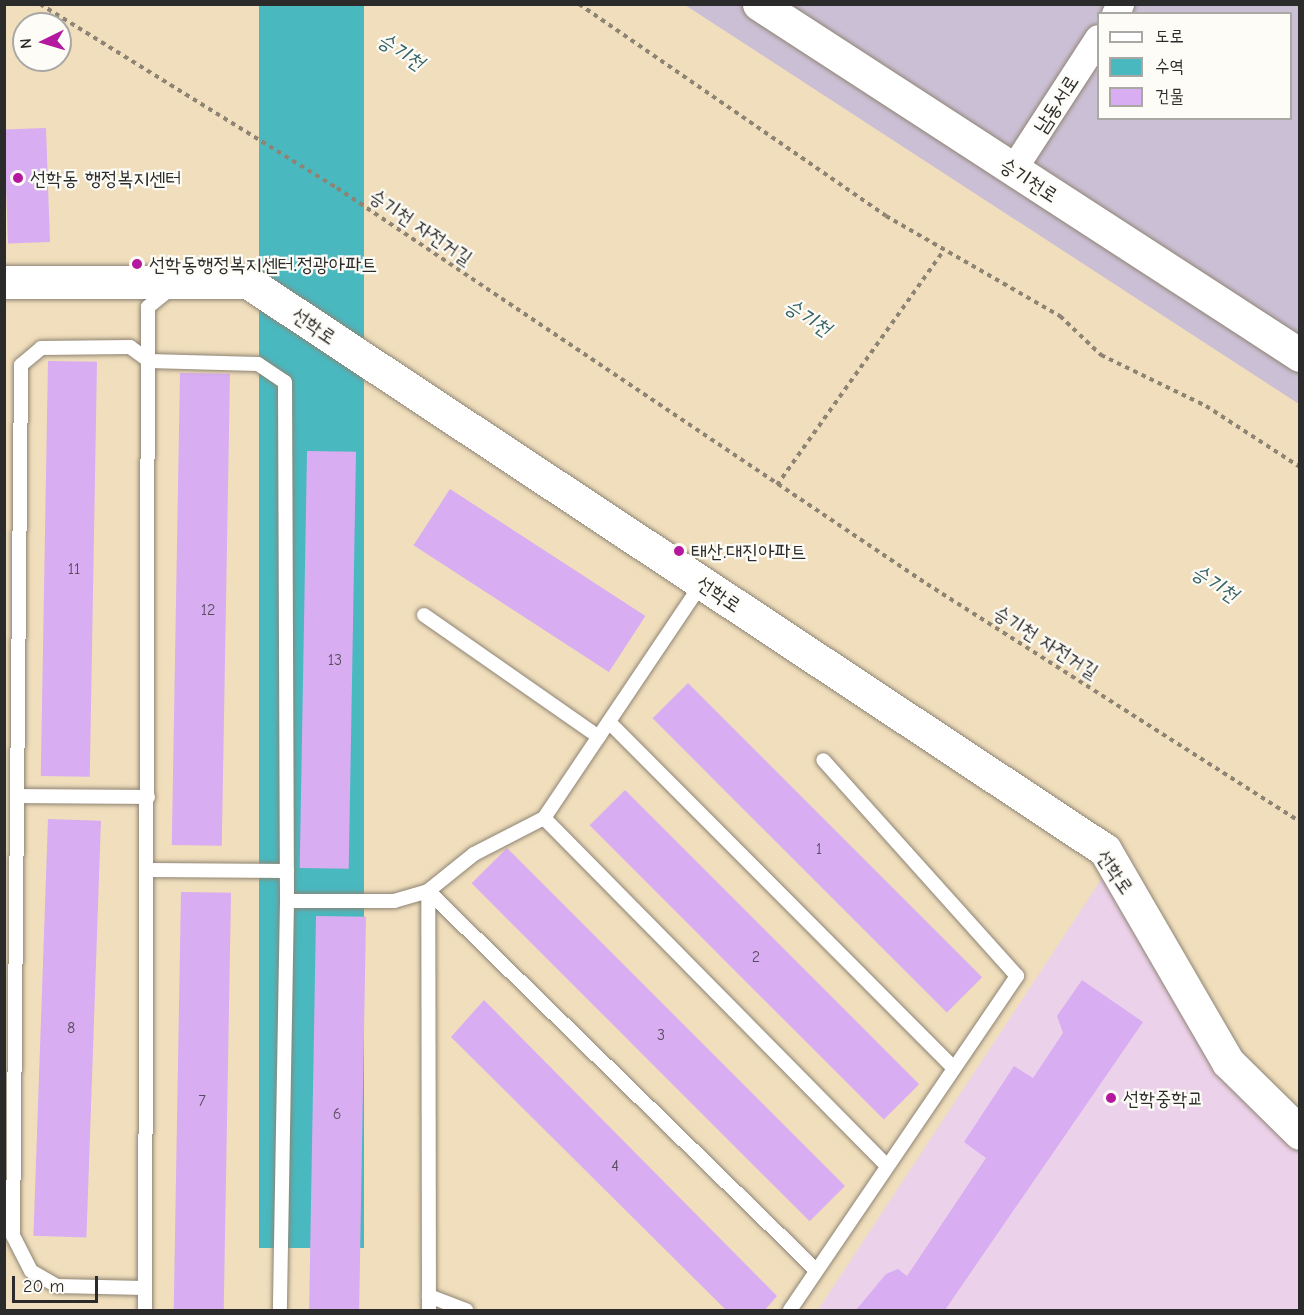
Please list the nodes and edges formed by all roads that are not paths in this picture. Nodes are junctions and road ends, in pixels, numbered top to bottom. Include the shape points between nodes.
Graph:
1 (759, 4) edge
2 (1097, 40) edge
3 (1013, 169) junction
4 (4, 282) edge
5 (177, 284) junction
6 (1299, 355) edge
7 (149, 361) junction
8 (702, 584) junction
9 (424, 615) dead end
10 (609, 722) junction
11 (599, 737) junction
12 (822, 760) dead end
13 (17, 796) junction
14 (148, 797) junction
15 (544, 818) junction
16 (148, 870) junction
17 (287, 871) junction
18 (428, 891) junction
19 (287, 901) junction
20 (953, 1067) junction
21 (1299, 1133) edge
22 (885, 1164) junction
23 (816, 1270) junction
24 (144, 1288) junction
25 (429, 1303) edge
26 (144, 1309) edge
27 (280, 1311) edge
28 (466, 1311) edge
29 (790, 1311) edge

1 - 3 street, 승기천로
2 - 3 street, 남동서로
3 - 6 street, 승기천로
4 - 5 street, 선학로
5 - 7 lane via 148,307
5 - 8 street, 선학로 via 248,282
7 - 13 lane via 130,347 41,348 21,364
7 - 14 lane
7 - 17 lane via 258,364 285,382
8 - 10 lane
8 - 21 street, 선학로 via 1104,850 1228,1062
9 - 11 lane
10 - 11 lane
10 - 20 lane
11 - 15 lane
12 - 20 lane via 1017,976
13 - 14 lane
13 - 24 lane via 13,1236 31,1271 57,1286
14 - 16 lane
15 - 18 lane via 474,854
15 - 22 lane
16 - 17 lane
16 - 24 lane
17 - 19 lane
18 - 19 lane via 394,901
18 - 23 lane
18 - 25 lane
19 - 27 lane
20 - 22 lane
22 - 23 lane
23 - 29 lane
24 - 26 lane
25 - 28 lane

